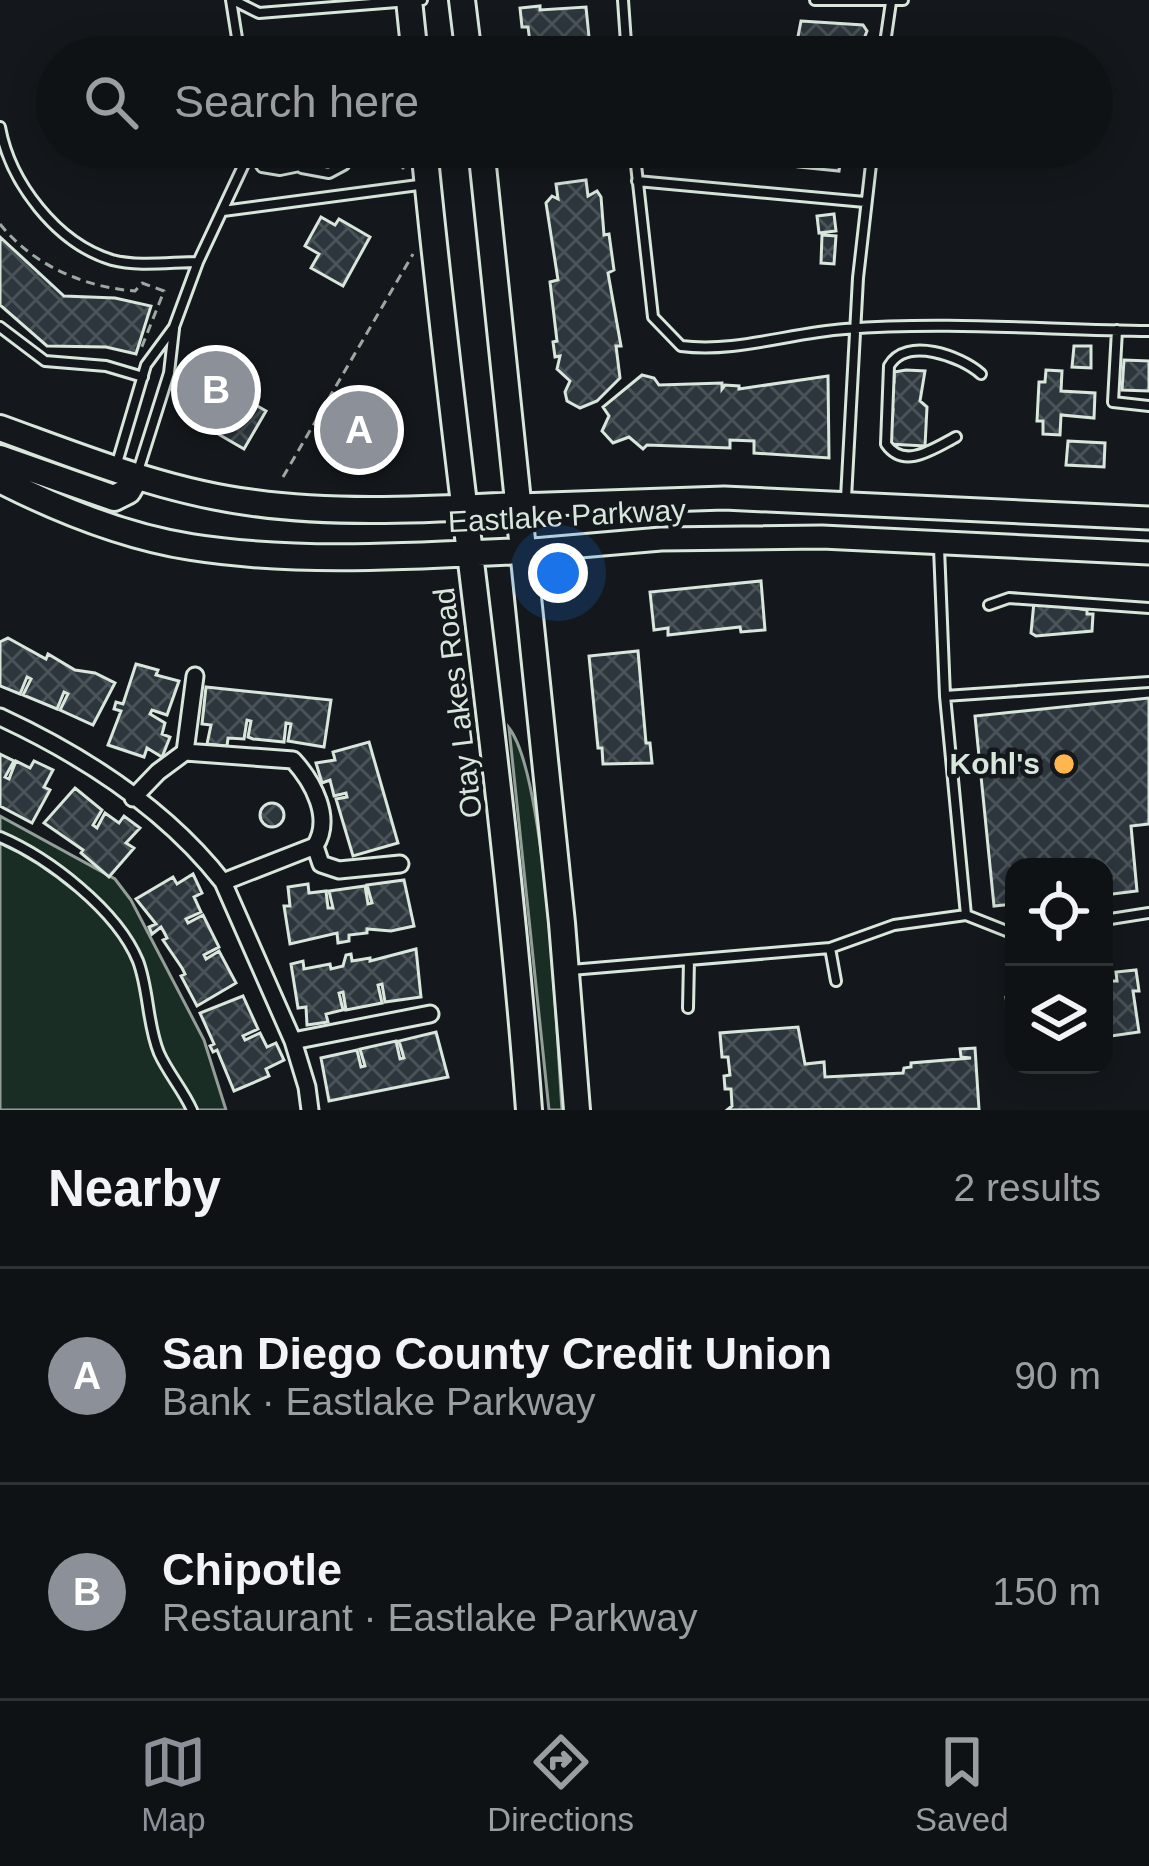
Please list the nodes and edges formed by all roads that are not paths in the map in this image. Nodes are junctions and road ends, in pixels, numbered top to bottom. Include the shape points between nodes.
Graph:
1 (232, 0) edge
2 (422, 0) edge
3 (462, 0) edge
4 (623, 0) edge
5 (815, 0) edge
6 (903, 0) edge
7 (409, 1) edge
8 (891, 2) edge
9 (236, 36) edge
10 (413, 36) edge
11 (467, 36) edge
12 (626, 36) edge
13 (887, 36) edge
14 (0, 127) edge
15 (243, 168) edge
16 (301, 168) edge
17 (338, 168) edge
18 (426, 168) edge
19 (483, 168) edge
20 (636, 168) edge
21 (870, 168) edge
22 (637, 182) junction
23 (427, 184) junction
24 (865, 202) junction
25 (223, 211) junction
26 (198, 262) junction
27 (0, 327) edge
28 (174, 328) junction
29 (854, 328) junction
30 (1117, 330) junction
31 (1149, 331) edge
32 (981, 374) dead end
33 (142, 377) junction
34 (1149, 406) edge
35 (0, 428) edge
36 (956, 437) dead end
37 (0, 458) edge
38 (126, 473) junction
39 (0, 480) edge
40 (846, 501) junction
41 (519, 505) junction
42 (462, 508) junction
43 (1149, 518) edge
44 (939, 543) junction
45 (522, 551) junction
46 (1149, 553) edge
47 (470, 554) junction
48 (989, 605) dead end
49 (1149, 608) edge
50 (195, 676) dead end
51 (1149, 682) edge
52 (945, 696) junction
53 (0, 717) edge
54 (185, 752) junction
55 (134, 798) junction
56 (0, 837) edge
57 (315, 845) junction
58 (400, 864) dead end
59 (223, 882) junction
60 (1149, 914) edge
61 (966, 915) junction
62 (1113, 919) edge
63 (1005, 930) edge
64 (830, 948) junction
65 (689, 960) junction
66 (566, 970) junction
67 (836, 981) dead end
68 (688, 1007) dead end
69 (430, 1014) dead end
70 (293, 1041) junction
71 (192, 1110) edge
72 (310, 1110) edge
73 (529, 1110) edge
74 (577, 1110) edge

1 - 7 lane via 259,13
1 - 9 lane
2 - 7 lane
3 - 11 main road
4 - 12 lane
5 - 8 lane
6 - 8 lane
7 - 10 main road
8 - 13 lane
14 - 26 lane via 10,166 60,229 113,260
15 - 25 lane
16 - 17 lane
18 - 23 main road, Otay Lakes Road
19 - 41 main road
20 - 22 lane
21 - 24 lane
22 - 24 lane
22 - 29 lane via 652,317 680,346 724,350
23 - 25 lane
23 - 42 main road, Otay Lakes Road
24 - 29 lane
25 - 26 lane
26 - 28 lane
27 - 33 lane via 45,361
28 - 33 lane
28 - 38 lane via 169,373
29 - 30 lane
29 - 40 lane
30 - 31 lane
30 - 34 lane via 1113,402
32 - 36 lane via 957,356 903,352 889,366 891,453 921,454
33 - 38 lane
35 - 38 main road, Eastlake Parkway
37 - 38 main road via 103,497 122,496
38 - 42 main road, Eastlake Parkway via 252,503
39 - 47 main road, Eastlake Parkway via 111,526 189,547
40 - 41 main road, Eastlake Parkway
40 - 43 main road, Eastlake Parkway
41 - 42 main road, Eastlake Parkway
41 - 45 main road
42 - 47 main road, Otay Lakes Road
44 - 45 main road, Eastlake Parkway via 684,538
44 - 46 main road, Eastlake Parkway
44 - 52 lane
45 - 47 main road, Eastlake Parkway
45 - 66 main road
47 - 73 main road, Otay Lakes Road
48 - 49 lane via 1010,598
50 - 54 street
51 - 52 lane
52 - 61 lane
53 - 55 street via 56,743
54 - 55 street
54 - 57 street via 293,760 321,810
55 - 59 street via 188,839
56 - 71 lane via 73,882 126,938 158,1051
57 - 58 street via 321,864 339,870
57 - 59 street
59 - 70 street
60 - 62 lane
61 - 63 lane
61 - 64 lane via 894,926
64 - 65 lane
64 - 67 lane
65 - 66 lane
65 - 68 lane
66 - 74 main road
69 - 70 street
70 - 72 street

